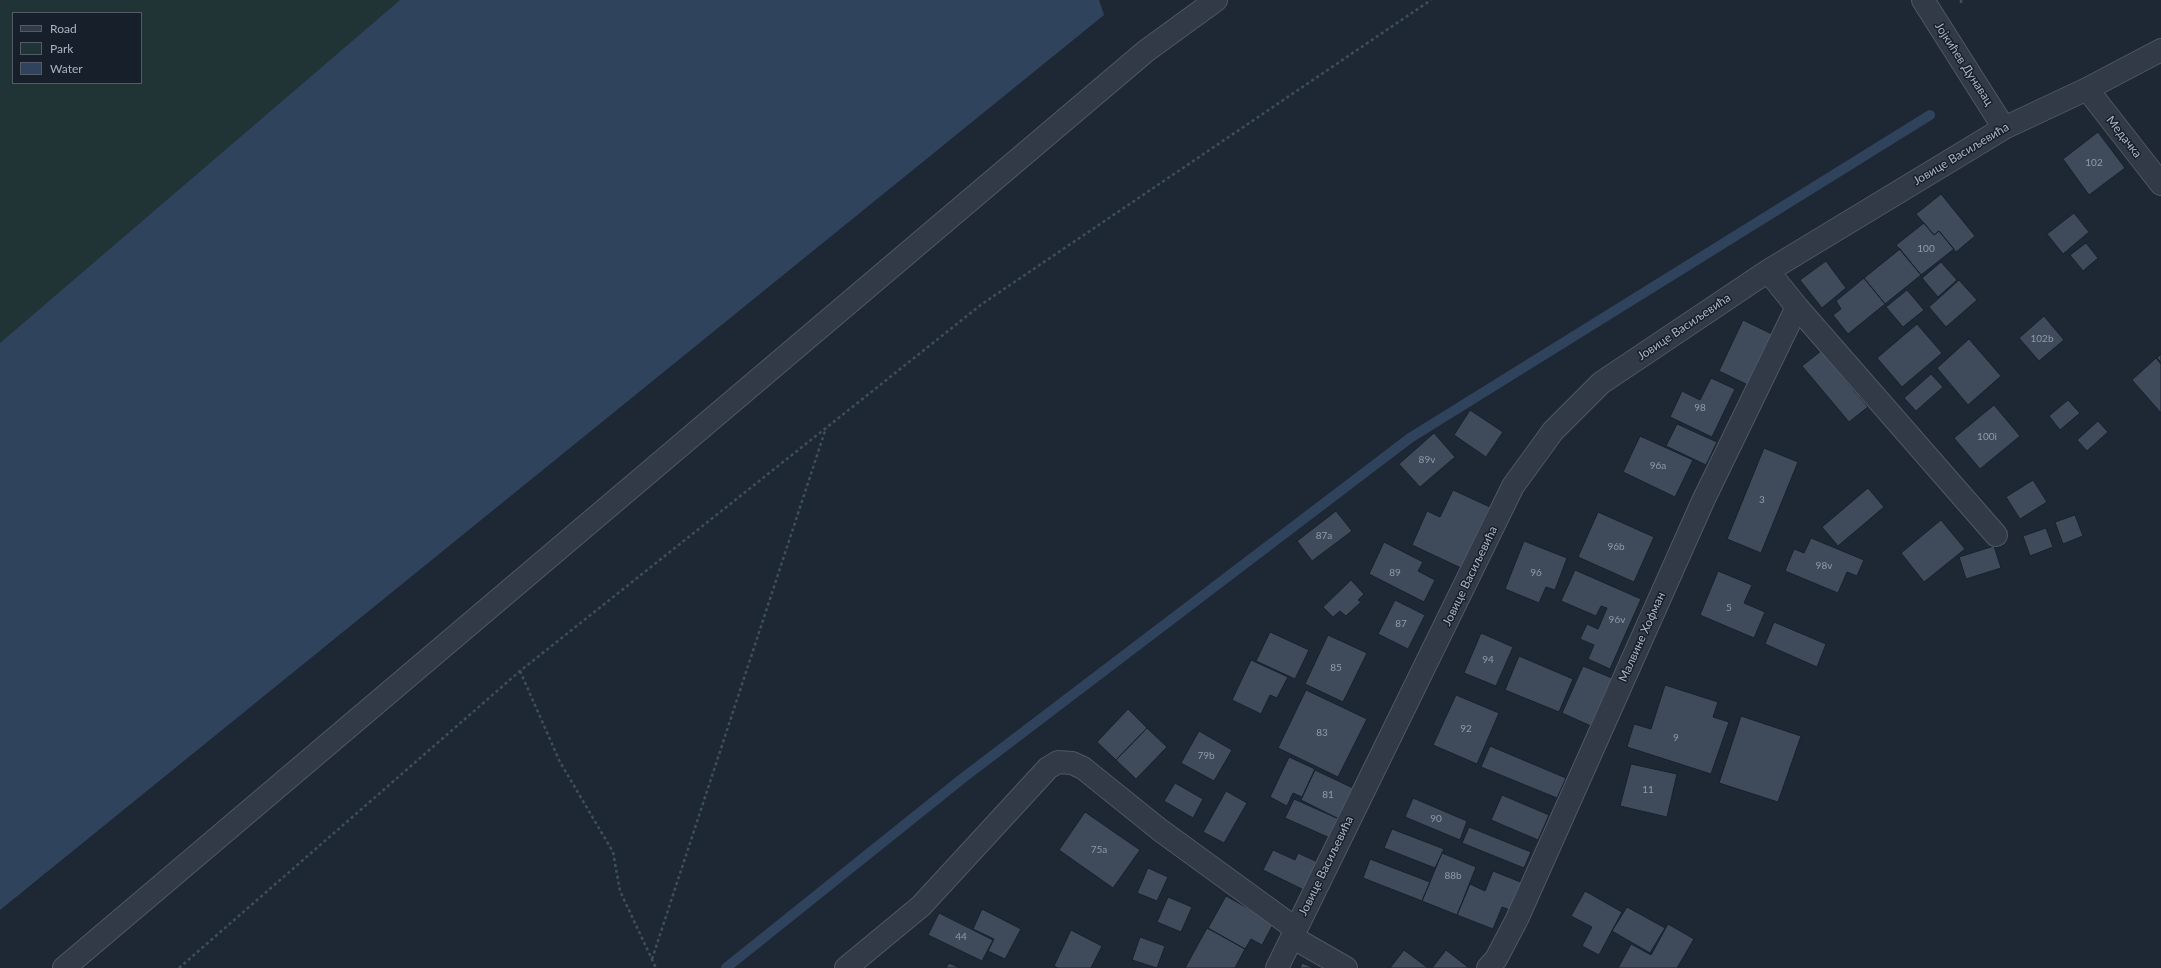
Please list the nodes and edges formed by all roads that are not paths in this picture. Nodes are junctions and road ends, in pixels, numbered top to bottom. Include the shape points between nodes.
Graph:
1 (1216, 0) edge
2 (1923, 0) edge
3 (2161, 50) edge
4 (2087, 89) junction
5 (2004, 128) junction
6 (2161, 184) edge
7 (1768, 270) junction
8 (1797, 307) junction
9 (1996, 535) dead end
10 (1294, 933) junction
11 (64, 968) edge
12 (846, 968) edge
13 (1277, 968) edge
14 (1346, 968) edge
15 (1488, 968) edge

1 - 11 street via 1140,56
2 - 5 street, Јојкићев Дунавац
3 - 4 street, Јовице Васиљевића
4 - 5 street, Јовице Васиљевића
4 - 6 street, Медачка
5 - 7 street, Јовице Васиљевића
7 - 8 street
7 - 10 street, Јовице Васиљевића via 1601,383 1553,431 1513,486
8 - 9 street
8 - 15 street, Малвине Хофман via 1702,501 1517,919 1496,959
10 - 12 street via 1083,768 1072,763 1058,762 1048,768 921,906
10 - 13 street, Јовице Васиљевића
10 - 14 street

